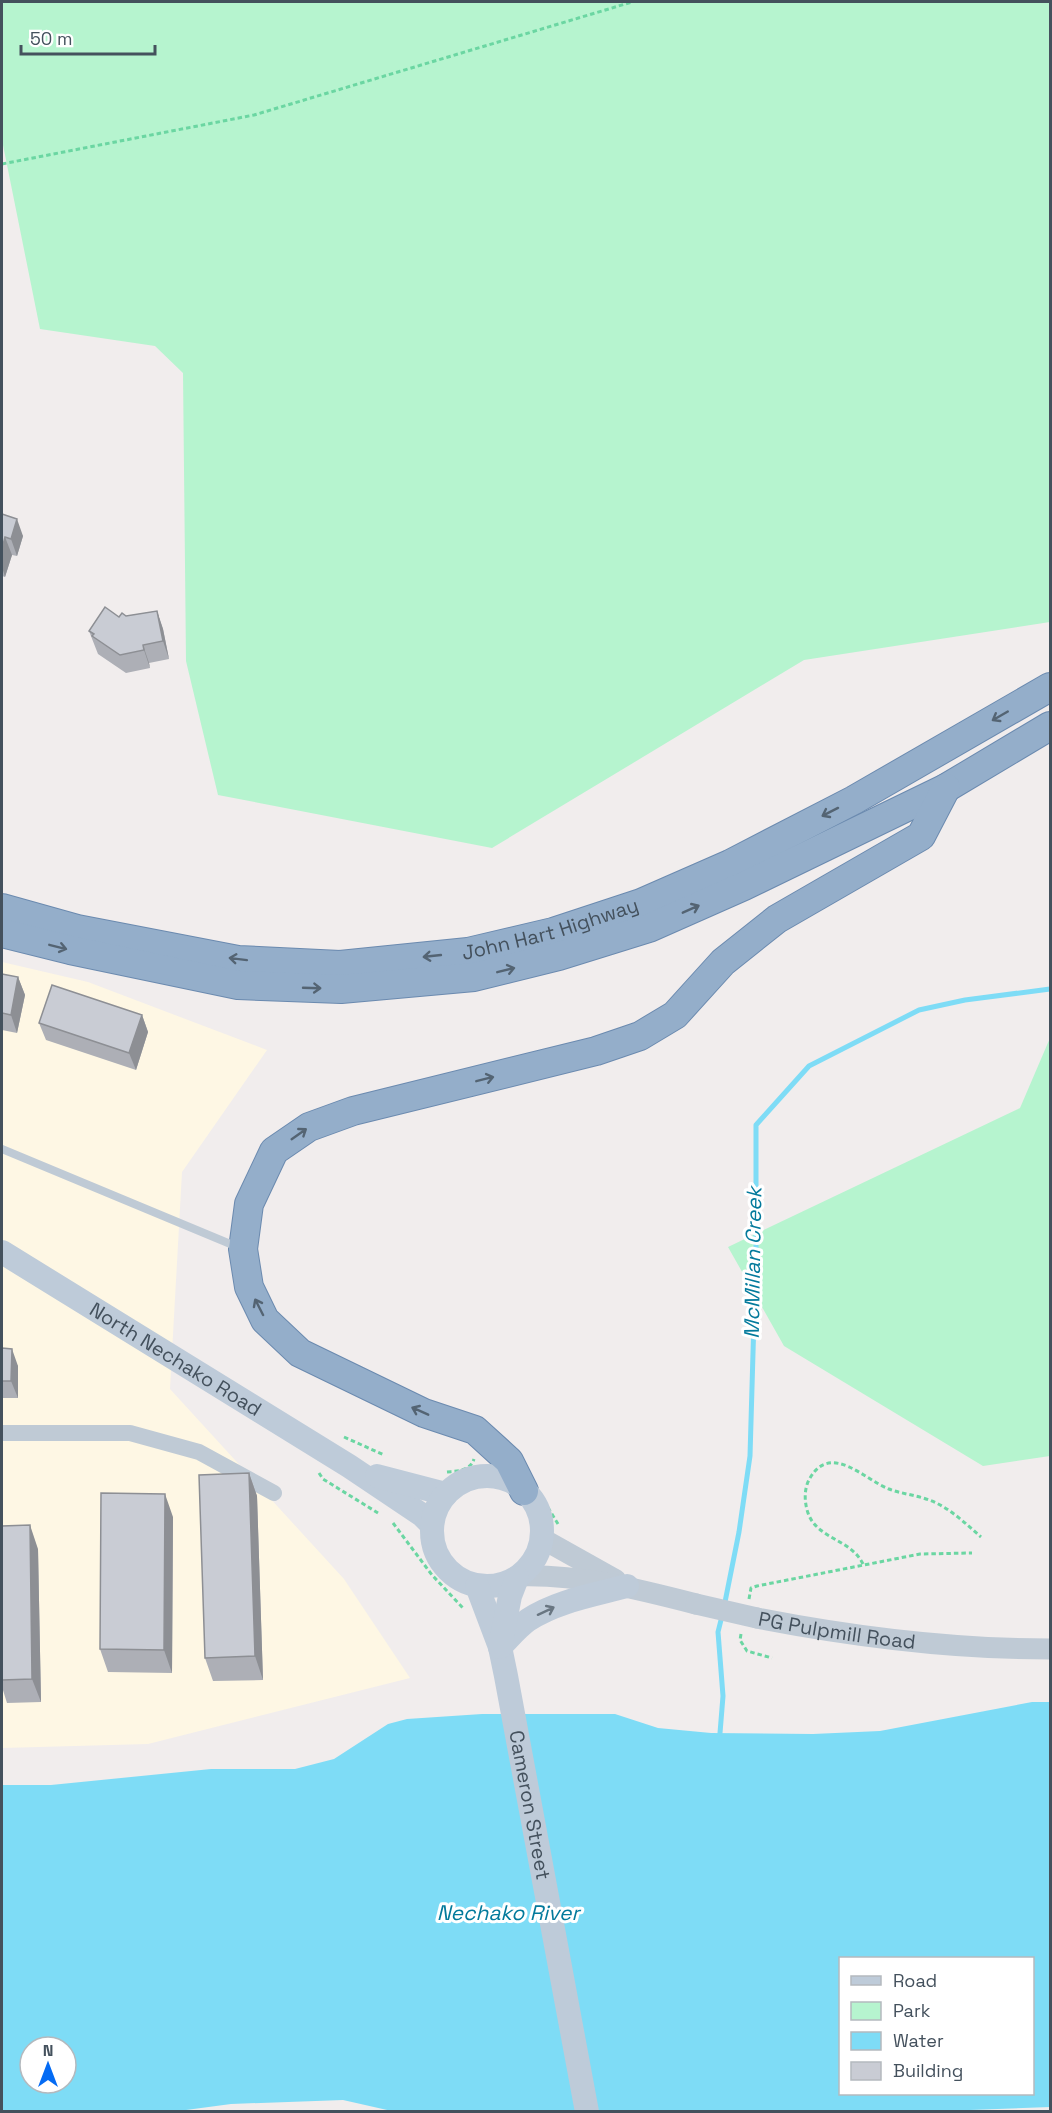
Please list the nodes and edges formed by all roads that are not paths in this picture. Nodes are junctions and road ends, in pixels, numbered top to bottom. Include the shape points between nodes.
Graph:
1 (1050, 687) edge
2 (1050, 726) edge
3 (946, 788) junction
4 (2, 908) edge
5 (2, 933) edge
6 (2, 1149) edge
7 (243, 1249) junction
8 (2, 1252) edge
9 (2, 1433) edge
10 (349, 1466) junction
11 (524, 1491) junction
12 (274, 1492) dead end
13 (446, 1494) junction
14 (432, 1525) junction
15 (542, 1538) junction
16 (518, 1577) junction
17 (477, 1586) junction
18 (627, 1586) junction
19 (500, 1647) junction
20 (1050, 1649) edge
21 (587, 2112) edge

1 -> 4 highway, John Hart Highway via 854,800 730,864 641,903 553,932 468,952 340,965 238,960 77,929
2 - 3 highway, John Hart Highway
5 -> 3 highway, John Hart Highway via 238,985 340,989 474,977 649,928
7 -> 3 highway via 249,1204 274,1151 309,1127 353,1111 596,1051 640,1036 675,1015 723,962 777,919 921,836
6 - 7 lane
11 -> 7 highway via 508,1461 475,1430 424,1413 300,1353 265,1320 249,1287
8 - 10 main road, North Nechako Road
9 - 12 street via 130,1433 199,1452
10 - 13 main road, North Nechako Road
10 - 14 main road, North Nechako Road
11 - 13 main road via 509,1481 492,1477 475,1478
11 - 15 main road via 538,1512
13 - 14 main road
14 - 17 main road via 433,1543 440,1560 452,1574
15 - 16 main road via 537,1554
15 - 18 street
16 - 17 main road via 503,1584
16 - 18 street via 546,1575
16 - 19 main road via 510,1596
17 - 19 main road
19 -> 18 main road via 526,1621 542,1612
18 - 20 street, PG Pulpmill Road, bridge via 749,1619 840,1634 946,1645
19 - 21 main road, Cameron Street

